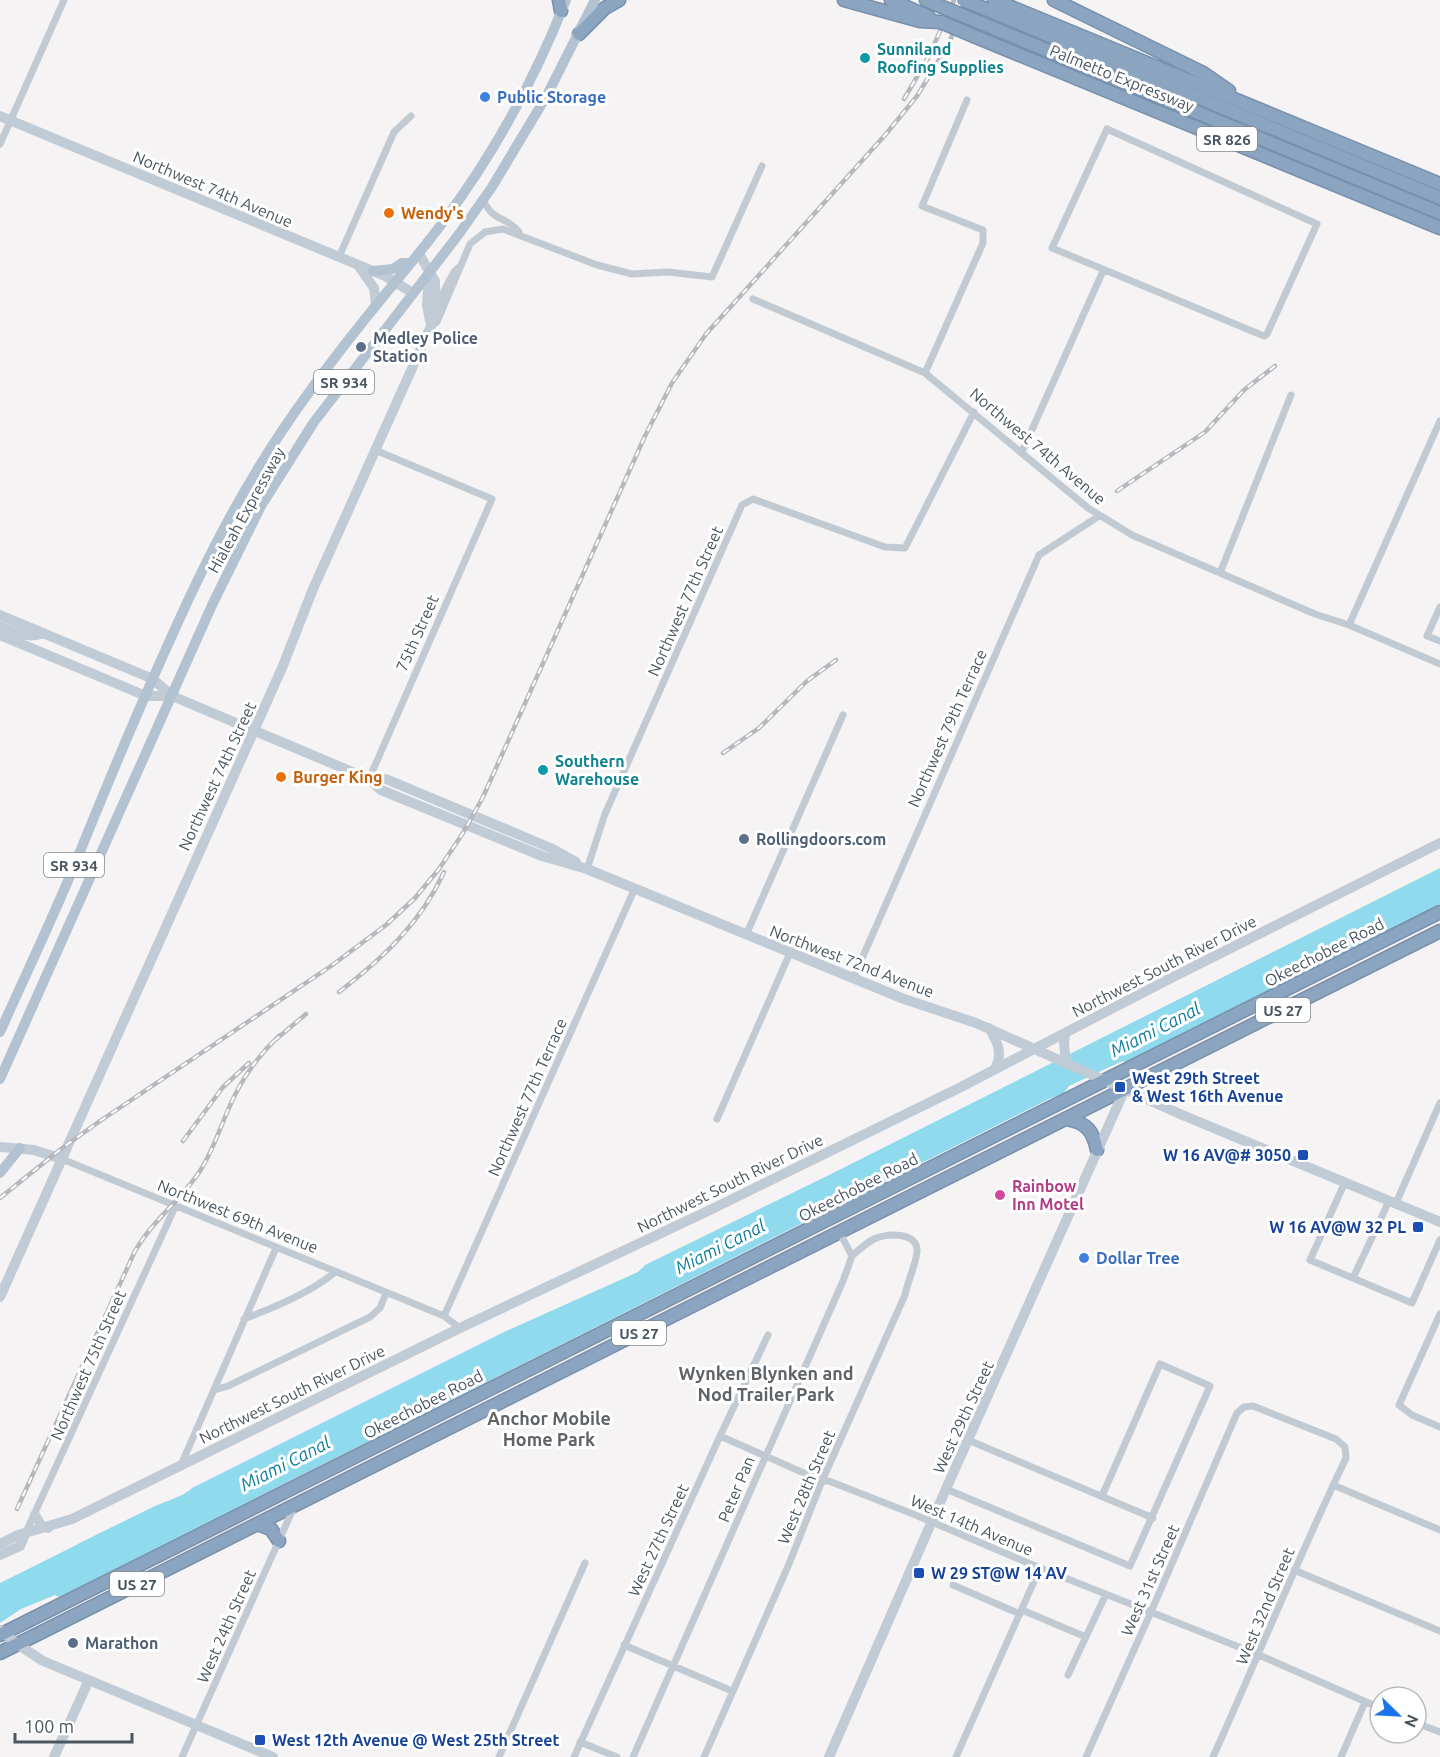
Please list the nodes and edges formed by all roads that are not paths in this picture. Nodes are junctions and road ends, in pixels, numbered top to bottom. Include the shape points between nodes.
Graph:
1 (64, 0) edge
2 (595, 0) edge
3 (619, 0) edge
4 (844, 0) edge
5 (891, 0) edge
6 (926, 0) edge
7 (963, 0) edge
8 (994, 0) edge
9 (1054, 0) edge
10 (562, 4) edge
11 (936, 21) junction
12 (579, 34) junction
13 (967, 100) dead end
14 (1247, 104) junction
15 (411, 116) dead end
16 (5, 118) edge
17 (0, 144) edge
18 (762, 166) dead end
19 (1440, 184) edge
20 (1440, 198) edge
21 (483, 200) junction
22 (1440, 213) edge
23 (1440, 228) edge
24 (521, 234) junction
25 (419, 254) junction
26 (339, 257) junction
27 (411, 263) junction
28 (358, 265) junction
29 (458, 268) junction
30 (1103, 271) junction
31 (373, 272) junction
32 (429, 273) junction
33 (396, 282) junction
34 (413, 293) junction
35 (753, 299) dead end
36 (376, 305) junction
37 (432, 317) junction
38 (926, 373) junction
39 (1291, 395) dead end
40 (974, 412) junction
41 (1440, 421) edge
42 (375, 450) junction
43 (1022, 452) junction
44 (1099, 516) junction
45 (1220, 573) junction
46 (1440, 607) edge
47 (0, 615) edge
48 (1349, 625) junction
49 (0, 626) edge
50 (44, 633) junction
51 (0, 635) edge
52 (1440, 641) edge
53 (1440, 664) edge
54 (153, 679) junction
55 (146, 696) junction
56 (172, 696) junction
57 (843, 715) dead end
58 (253, 730) junction
59 (369, 779) junction
60 (1440, 843) edge
61 (587, 868) junction
62 (635, 888) junction
63 (1440, 912) edge
64 (1440, 931) edge
65 (746, 934) junction
66 (790, 953) junction
67 (853, 979) junction
68 (989, 1028) junction
69 (0, 1032) edge
70 (1065, 1039) junction
71 (1034, 1049) junction
72 (1066, 1063) junction
73 (995, 1069) junction
74 (1101, 1078) junction
75 (0, 1079) edge
76 (1125, 1089) junction
77 (1440, 1104) edge
78 (717, 1119) dead end
79 (1067, 1119) junction
80 (0, 1147) edge
81 (20, 1148) junction
82 (1097, 1150) junction
83 (62, 1159) junction
84 (0, 1173) edge
85 (1345, 1182) junction
86 (1392, 1202) junction
87 (175, 1207) junction
88 (1440, 1222) edge
89 (840, 1233) junction
90 (1440, 1240) edge
91 (276, 1248) junction
92 (852, 1256) junction
93 (335, 1272) junction
94 (1353, 1278) junction
95 (386, 1293) junction
96 (0, 1297) edge
97 (1440, 1314) edge
98 (444, 1316) junction
99 (244, 1319) junction
100 (460, 1328) junction
101 (768, 1335) dead end
102 (214, 1390) junction
103 (1237, 1413) joint
104 (1440, 1427) edge
105 (720, 1436) junction
106 (968, 1440) junction
107 (765, 1455) junction
108 (181, 1465) junction
109 (320, 1475) junction
110 (822, 1481) junction
111 (1333, 1485) junction
112 (946, 1489) junction
113 (1102, 1496) junction
114 (295, 1505) junction
115 (35, 1515) junction
116 (1153, 1518) junction
117 (932, 1522) junction
118 (257, 1524) junction
119 (48, 1528) junction
120 (1440, 1530) edge
121 (25, 1534) junction
122 (279, 1541) junction
123 (0, 1544) edge
124 (0, 1556) edge
125 (585, 1563) dead end
126 (1040, 1568) junction
127 (1294, 1570) junction
128 (953, 1585) dead end
129 (1106, 1594) junction
130 (1021, 1612) junction
131 (1151, 1612) junction
132 (1440, 1631) edge
133 (1, 1633) edge
134 (1086, 1637) junction
135 (17, 1644) junction
136 (624, 1645) junction
137 (0, 1653) edge
138 (1259, 1655) junction
139 (674, 1666) junction
140 (1068, 1675) dead end
141 (89, 1680) junction
142 (732, 1691) junction
143 (1365, 1702) junction
144 (1368, 1703) edge
145 (196, 1725) junction
146 (580, 1742) junction
147 (54, 1757) edge
148 (182, 1757) edge
149 (273, 1757) edge
150 (499, 1757) edge
151 (574, 1757) edge
152 (617, 1757) edge
153 (633, 1757) edge
154 (704, 1757) edge
155 (829, 1757) edge
156 (956, 1757) edge
157 (1086, 1757) edge
158 (1213, 1757) edge
159 (1341, 1757) edge

1 - 16 street
2 - 12 main road, Hialeah Expressway / SR 934
3 - 12 highway
4 - 11 highway via 920,21
5 - 11 highway, Palmetto Expressway / SR 826
6 - 22 highway, bridge
7 - 20 highway, bridge
8 - 14 highway, Palmetto Expressway / SR 826
9 - 14 highway via 1203,73
10 - 25 main road, Hialeah Expressway / SR 934 via 538,68 515,112 466,190
11 - 23 highway, Palmetto Expressway / SR 826, bridge
12 - 21 main road, Hialeah Expressway / SR 934
13 - 38 street via 922,206 983,231 983,243
14 - 19 highway, Palmetto Expressway / SR 826
15 - 26 street via 394,132
16 - 17 street
16 - 26 street, Northwest 74th Avenue
18 - 24 street via 712,277 668,272 632,274 609,269
21 - 24 street via 492,216 513,225
21 - 32 main road, Hialeah Expressway / SR 934
24 - 29 street, Northwest 74th Street via 503,229 485,232 472,241
25 - 27 main road, Hialeah Expressway / SR 934
25 - 32 street
26 - 28 street, Northwest 74th Avenue
27 - 31 main road
27 - 33 main road, Hialeah Expressway / SR 934
28 - 31 street, Northwest 74th Avenue
28 - 36 street via 374,288
29 - 37 street, Northwest 74th Street
29 - 37 street, Northwest 74th Street via 437,322
30 - 30 street via 1052,248 1107,129 1317,224 1264,336
30 - 43 street
31 - 33 street, Northwest 74th Avenue
32 - 34 main road, Hialeah Expressway / SR 934
32 - 37 street via 427,305
33 - 34 street, Northwest 74th Avenue
33 - 36 main road, Hialeah Expressway / SR 934
34 - 56 main road, Hialeah Expressway / SR 934 via 314,422 279,475 234,557
35 - 38 street, Northwest 74th Avenue
36 - 54 main road, Hialeah Expressway / SR 934 via 305,397 250,481 208,556
37 - 42 street, Northwest 74th Street
38 - 40 street, Northwest 74th Avenue
39 - 45 street
40 - 43 street, Northwest 74th Avenue
40 - 61 street, Northwest 77th Street via 905,548 885,547 753,499 742,505 605,814
41 - 48 street
42 - 58 street, Northwest 74th Street
42 - 59 street, 75th Street via 492,500
43 - 44 street, Northwest 74th Avenue
44 - 45 street, Northwest 74th Avenue via 1132,535
44 - 67 street, Northwest 79th Terrace via 1038,555
45 - 48 street, Northwest 74th Avenue
46 - 52 street via 1427,636
47 - 50 street, Northwest 72nd Avenue
48 - 53 street, Northwest 74th Avenue
49 - 50 street via 26,636
50 - 54 street, Northwest 72nd Avenue
51 - 55 street, Northwest 72nd Avenue
54 - 55 main road, Hialeah Expressway / SR 934
54 - 56 street, Northwest 72nd Avenue
55 - 56 street, Northwest 72nd Avenue
55 - 69 main road, Hialeah Expressway / SR 934
56 - 58 street, Northwest 72nd Avenue
56 - 75 main road, Hialeah Expressway / SR 934
57 - 65 street
58 - 59 street, Northwest 72nd Avenue
58 - 83 street, Northwest 74th Street
59 - 61 street, Northwest 72nd Avenue via 386,779 554,849
60 - 70 street, Northwest South River Drive
61 - 62 street, Northwest 72nd Avenue
62 - 65 street, Northwest 72nd Avenue
62 - 98 street, Northwest 77th Terrace
63 - 74 highway, Okeechobee Road / US 27
64 - 76 highway, Okeechobee Road / US 27
65 - 66 street, Northwest 72nd Avenue
66 - 67 street, Northwest 72nd Avenue
66 - 78 street
67 - 68 street, Northwest 72nd Avenue
68 - 71 street, Northwest 72nd Avenue
68 - 73 street via 1000,1049
70 - 71 street, Northwest South River Drive
70 - 72 street
71 - 72 street, Northwest 72nd Avenue
71 - 73 street, Northwest South River Drive
72 - 74 street, Northwest 72nd Avenue
73 - 100 street, Northwest South River Drive
74 - 76 street, Northwest 72nd Avenue
74 - 109 highway, Okeechobee Road / US 27
76 - 79 highway, Okeechobee Road / US 27
76 - 82 street, West 29th Street
76 - 85 street, Northwest 72nd Avenue
77 - 86 street
79 - 82 highway via 1090,1129
79 - 89 highway, Okeechobee Road / US 27
80 - 81 street, Northwest 69th Avenue
81 - 83 street, Northwest 69th Avenue
81 - 84 main road
82 - 106 street, West 29th Street
83 - 87 street, Northwest 69th Avenue
83 - 96 street, Northwest 74th Street
85 - 86 street, Northwest 72nd Avenue
85 - 94 street via 1310,1260
86 - 88 street, Northwest 72nd Avenue
86 - 94 street
87 - 91 street, Northwest 69th Avenue
87 - 115 street, Northwest 75th Street
89 - 92 street
89 - 114 highway, Okeechobee Road / US 27
90 - 94 street via 1412,1304
91 - 93 street, Northwest 69th Avenue
91 - 99 street
92 - 107 street, Peter Pan
92 - 110 street, West 28th Street via 876,1238 899,1235 909,1238 918,1251 905,1295
93 - 95 street, Northwest 69th Avenue
93 - 99 street via 323,1282
95 - 98 street, Northwest 69th Avenue
95 - 102 street via 380,1308 370,1317
97 - 104 street via 1400,1405
98 - 100 street, Northwest 69th Avenue
99 - 102 street
100 - 108 street, Northwest South River Drive
101 - 105 street, West 27th Street
102 - 108 street
103 - 111 street, West 32nd Street via 1253,1406 1336,1438 1346,1447 1346,1458
103 - 131 street, West 31st Street
105 - 107 street, West 14th Avenue
105 - 136 street, West 27th Street
106 - 112 street, West 29th Street
106 - 113 street
107 - 110 street, West 14th Avenue
107 - 139 street, Peter Pan
108 - 119 street, Northwest South River Drive
109 - 114 highway
109 - 133 highway, Okeechobee Road / US 27
110 - 117 street, West 14th Avenue
110 - 142 street, West 28th Street
111 - 120 street
111 - 127 street, West 32nd Street
112 - 116 street via 1130,1566
112 - 117 street, West 29th Street
113 - 116 street
113 - 116 street via 1160,1364 1210,1386
114 - 118 highway, Okeechobee Road / US 27
114 - 122 street, West 24th Street
115 - 119 street
115 - 121 street, Northwest 75th Street
117 - 126 street, West 14th Avenue
117 - 155 street, West 29th Street
118 - 122 highway via 271,1529
118 - 135 highway, Okeechobee Road / US 27
119 - 121 street, Northwest South River Drive
121 - 123 street, Northwest South River Drive
121 - 124 street, Northwest South River Drive via 20,1546
122 - 145 street, West 24th Street
125 - 150 street
126 - 129 street, West 14th Avenue
126 - 130 street
127 - 132 street
127 - 138 street, West 32nd Street
128 - 130 street
129 - 131 street, West 14th Avenue
129 - 134 street
130 - 134 street
130 - 156 street
131 - 138 street, West 14th Avenue
131 - 157 street, West 31st Street
133 - 135 street
134 - 140 street
135 - 137 highway, Okeechobee Road / US 27
135 - 141 street via 43,1661
136 - 139 street
136 - 146 street, West 27th Street
138 - 143 street, West 14th Avenue
138 - 158 street, West 32nd Street
139 - 142 street
139 - 153 street, Peter Pan
141 - 145 street
141 - 147 street
142 - 154 street, West 28th Street
143 - 144 street, West 14th Avenue
143 - 159 street
145 - 148 street, West 24th Street
145 - 149 street
146 - 151 street, West 27th Street
146 - 152 street

